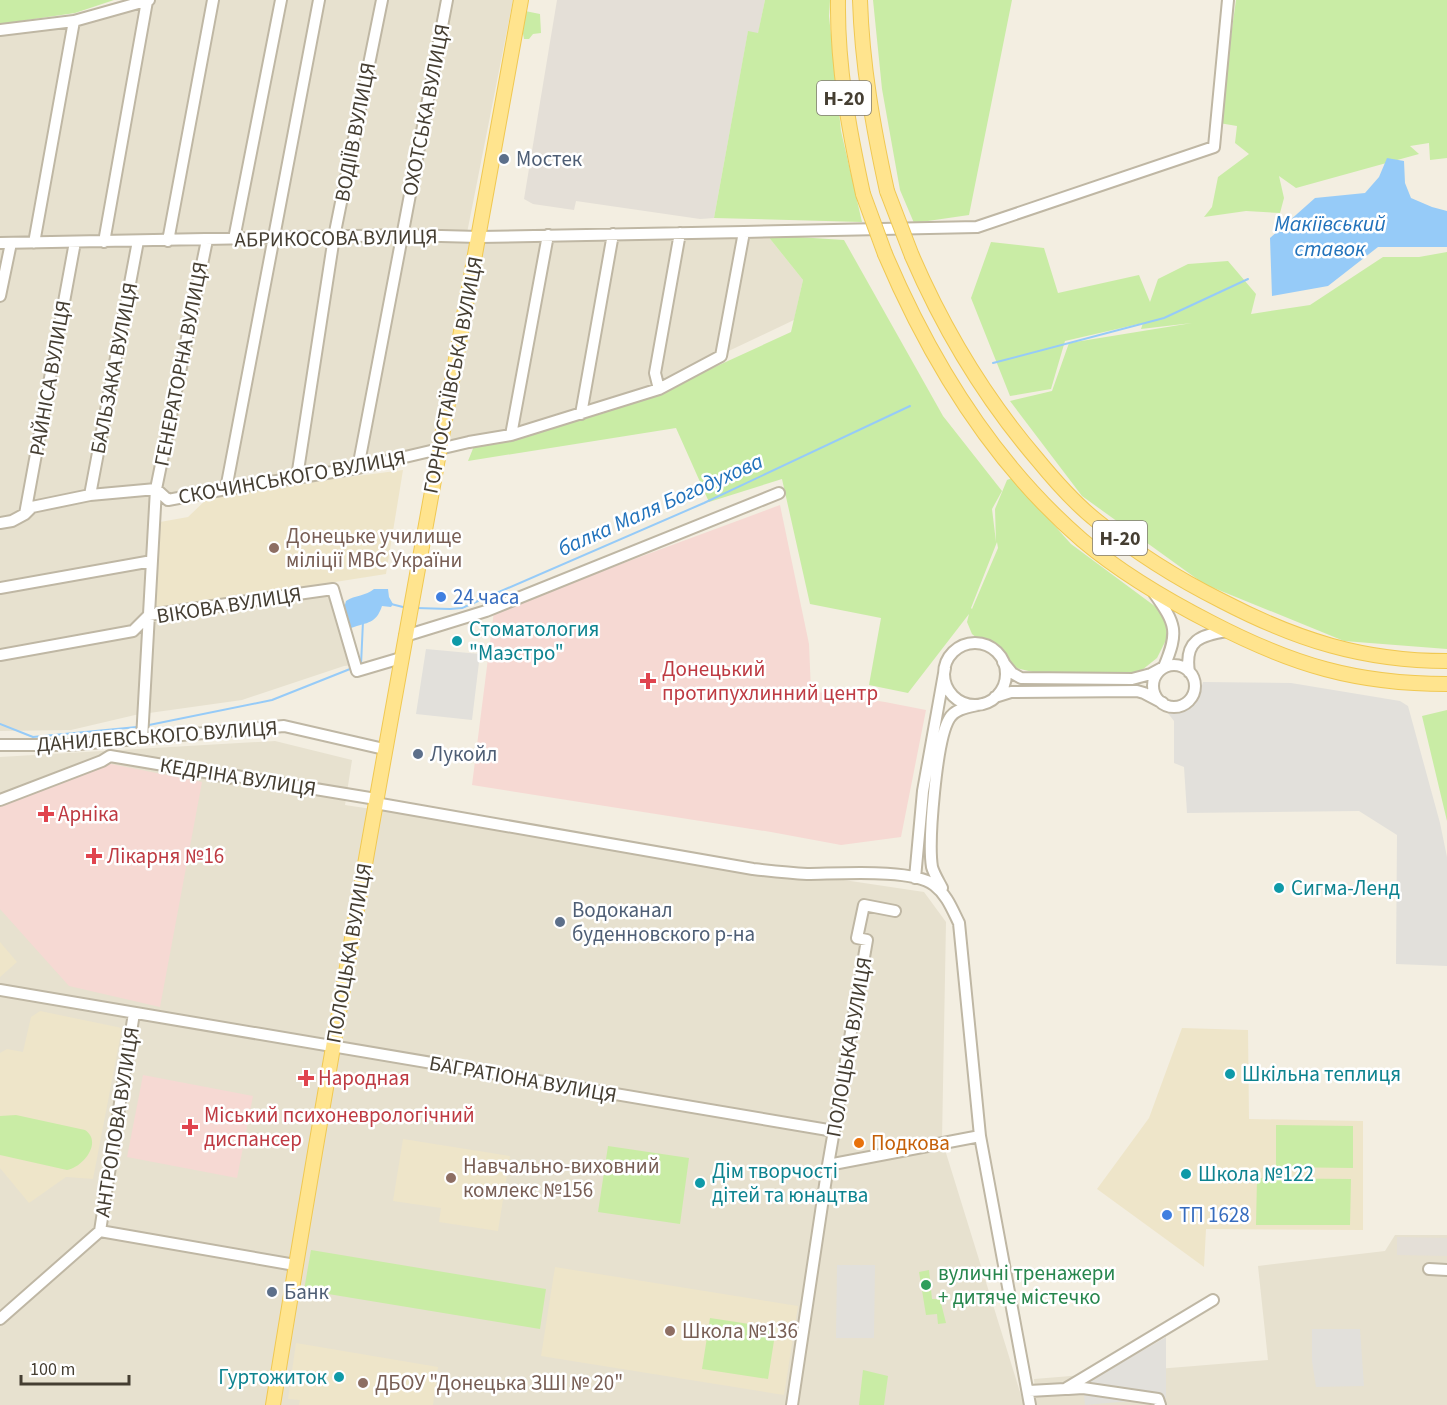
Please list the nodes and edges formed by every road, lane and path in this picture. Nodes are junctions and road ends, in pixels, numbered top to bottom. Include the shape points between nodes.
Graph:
1 (148, 0) edge
2 (213, 0) edge
3 (281, 0) edge
4 (319, 0) edge
5 (382, 0) edge
6 (447, 0) edge
7 (521, 0) edge
8 (838, 0) edge
9 (860, 0) edge
10 (1228, 0) edge
11 (74, 21) junction
12 (0, 30) edge
13 (744, 232) junction
14 (680, 233) junction
15 (613, 234) junction
16 (548, 235) junction
17 (403, 236) junction
18 (334, 237) junction
19 (478, 237) junction
20 (234, 239) junction
21 (274, 239) junction
22 (207, 240) junction
23 (138, 241) junction
24 (168, 241) junction
25 (75, 242) junction
26 (104, 242) junction
27 (5, 243) edge
28 (34, 243) junction
29 (0, 296) edge
30 (659, 389) junction
31 (581, 414) junction
32 (511, 435) junction
33 (438, 450) junction
34 (358, 468) junction
35 (297, 477) junction
36 (156, 489) junction
37 (226, 489) junction
38 (779, 493) dead end
39 (90, 495) junction
40 (25, 514) junction
41 (0, 523) edge
42 (152, 561) junction
43 (0, 588) edge
44 (1150, 588) junction
45 (149, 615) junction
46 (1227, 631) junction
47 (405, 636) junction
48 (0, 655) edge
49 (401, 658) junction
50 (1003, 662) junction
51 (1447, 662) edge
52 (1164, 667) junction
53 (945, 668) junction
54 (1189, 672) junction
55 (1447, 684) edge
56 (995, 697) junction
57 (1163, 703) junction
58 (982, 704) junction
59 (142, 739) junction
60 (0, 745) edge
61 (384, 749) junction
62 (0, 800) edge
63 (375, 801) junction
64 (915, 878) junction
65 (948, 899) junction
66 (895, 911) dead end
67 (0, 990) edge
68 (134, 1013) junction
69 (333, 1046) junction
70 (834, 1131) junction
71 (980, 1136) junction
72 (828, 1165) junction
73 (100, 1231) junction
74 (295, 1265) junction
75 (1429, 1269) dead end
76 (1447, 1270) edge
77 (1213, 1300) dead end
78 (0, 1319) edge
79 (1065, 1389) junction
80 (1029, 1391) junction
81 (273, 1405) edge
82 (792, 1405) edge
83 (1030, 1405) edge
84 (1160, 1405) edge

1 - 11 street
1 - 26 street
2 - 24 street, ГЕНЕРАТОРНА ВУЛИЦЯ
3 - 20 street
4 - 21 street
5 - 18 street, ВОДІЇВ ВУЛИЦЯ
6 - 17 street, ОХОТСЬКА ВУЛИЦЯ
7 - 19 main road, ГОРНОСТАЇВСЬКА ВУЛИЦЯ
8 - 44 main road, Н-20, bridge via 841,71 863,194 905,302 999,451 1084,541
9 - 51 main road, Н-20, bridge via 872,126 887,191 912,256 949,334 993,405 1048,472 1097,521 1163,568 1238,610 1296,635 1363,655
10 - 13 street, АБРИКОСОВА ВУЛИЦЯ via 1214,147 977,227
11 - 12 street
11 - 28 street
13 - 14 street, АБРИКОСОВА ВУЛИЦЯ
13 - 30 street, СКОЧИНСЬКОГО ВУЛИЦЯ via 721,356
14 - 15 street, АБРИКОСОВА ВУЛИЦЯ
14 - 30 street via 655,374
15 - 16 street, АБРИКОСОВА ВУЛИЦЯ
15 - 31 street
16 - 19 street, АБРИКОСОВА ВУЛИЦЯ
16 - 32 street
17 - 18 street, АБРИКОСОВА ВУЛИЦЯ
17 - 19 street, АБРИКОСОВА ВУЛИЦЯ
17 - 34 street, ОХОТСЬКА ВУЛИЦЯ
18 - 21 street, АБРИКОСОВА ВУЛИЦЯ
18 - 35 street, ВОДІЇВ ВУЛИЦЯ
19 - 33 main road, ГОРНОСТАЇВСЬКА ВУЛИЦЯ
20 - 21 street, АБРИКОСОВА ВУЛИЦЯ
20 - 22 street, АБРИКОСОВА ВУЛИЦЯ
21 - 37 street
22 - 24 street, АБРИКОСОВА ВУЛИЦЯ
22 - 36 street, ГЕНЕРАТОРНА ВУЛИЦЯ
23 - 24 street, АБРИКОСОВА ВУЛИЦЯ
23 - 26 street, АБРИКОСОВА ВУЛИЦЯ
23 - 39 street, БАЛЬЗАКА ВУЛИЦЯ
25 - 26 street, АБРИКОСОВА ВУЛИЦЯ
25 - 28 street, АБРИКОСОВА ВУЛИЦЯ
25 - 40 street, РАЙНІСА ВУЛИЦЯ
27 - 28 street, АБРИКОСОВА ВУЛИЦЯ
27 - 29 street
30 - 31 street, СКОЧИНСЬКОГО ВУЛИЦЯ
31 - 32 street, СКОЧИНСЬКОГО ВУЛИЦЯ
32 - 33 street, СКОЧИНСЬКОГО ВУЛИЦЯ
33 - 34 street, СКОЧИНСЬКОГО ВУЛИЦЯ
33 - 47 main road, ГОРНОСТАЇВСЬКА ВУЛИЦЯ
34 - 35 street, СКОЧИНСЬКОГО ВУЛИЦЯ
35 - 37 street, СКОЧИНСЬКОГО ВУЛИЦЯ
36 - 37 street, СКОЧИНСЬКОГО ВУЛИЦЯ via 168,500
36 - 39 street, СКОЧИНСЬКОГО ВУЛИЦЯ
36 - 42 street, ГЕНЕРАТОРНА ВУЛИЦЯ
38 - 47 street via 486,611
39 - 40 street, СКОЧИНСЬКОГО ВУЛИЦЯ via 32,507
40 - 41 street, СКОЧИНСЬКОГО ВУЛИЦЯ
42 - 43 street
42 - 45 street, ГЕНЕРАТОРНА ВУЛИЦЯ
44 - 46 main road, Н-20
44 - 52 street via 1172,623 1173,647
45 - 48 street, ВІКОВА ВУЛИЦЯ via 133,631
45 - 49 street, ВІКОВА ВУЛИЦЯ via 333,589 357,671
45 - 59 street, ГЕНЕРАТОРНА ВУЛИЦЯ
46 - 54 street via 1207,634 1195,642 1187,661
46 - 55 main road, Н-20 via 1328,671 1397,683
47 - 49 main road, ГОРНОСТАЇВСЬКА ВУЛИЦЯ
49 - 61 main road, ГОРНОСТАЇВСЬКА ВУЛИЦЯ
50 - 52 street via 1021,678 1132,679
50 - 53 street via 994,650 975,643 955,650
50 - 56 street via 1004,686
52 - 54 street via 1178,665
52 - 57 street via 1153,684 1156,697
53 - 58 street via 944,679 954,697 972,705
53 - 64 street via 924,791
54 - 57 street via 1195,684 1192,697 1181,705
56 - 57 street via 1011,692 1137,691
56 - 58 street
58 - 65 street via 956,711 943,734 932,822 932,869
59 - 60 street, ДАНИЛЕВСЬКОГО ВУЛИЦЯ
59 - 61 street, ДАНИЛЕВСЬКОГО ВУЛИЦЯ via 284,726
61 - 63 main road, ПОЛОЦЬКА ВУЛИЦЯ
62 - 63 street, КЕДРІНА ВУЛИЦЯ via 110,756
63 - 64 street, КЕДРІНА ВУЛИЦЯ via 753,869
63 - 69 main road, ПОЛОЦЬКА ВУЛИЦЯ
64 - 65 street via 933,884
65 - 71 street via 959,923
66 - 70 street, ПОЛОЦЬКА ВУЛИЦЯ via 864,905 857,938 867,940
67 - 68 street, БАГРАТІОНА ВУЛИЦЯ
68 - 69 street, БАГРАТІОНА ВУЛИЦЯ
68 - 73 street, АНТРОПОВА ВУЛИЦЯ
69 - 70 street, БАГРАТІОНА ВУЛИЦЯ
69 - 74 main road, ПОЛОЦЬКА ВУЛИЦЯ
70 - 72 street, ПОЛОЦЬКА ВУЛИЦЯ
71 - 72 street
71 - 80 street
72 - 82 street, ПОЛОЦЬКА ВУЛИЦЯ
73 - 74 street, АНТРОПОВА ВУЛИЦЯ
73 - 78 street, АНТРОПОВА ВУЛИЦЯ
74 - 81 main road, ПОЛОЦЬКА ВУЛИЦЯ
75 - 76 street
77 - 79 street
79 - 80 street
79 - 84 street via 1158,1399
80 - 83 street

